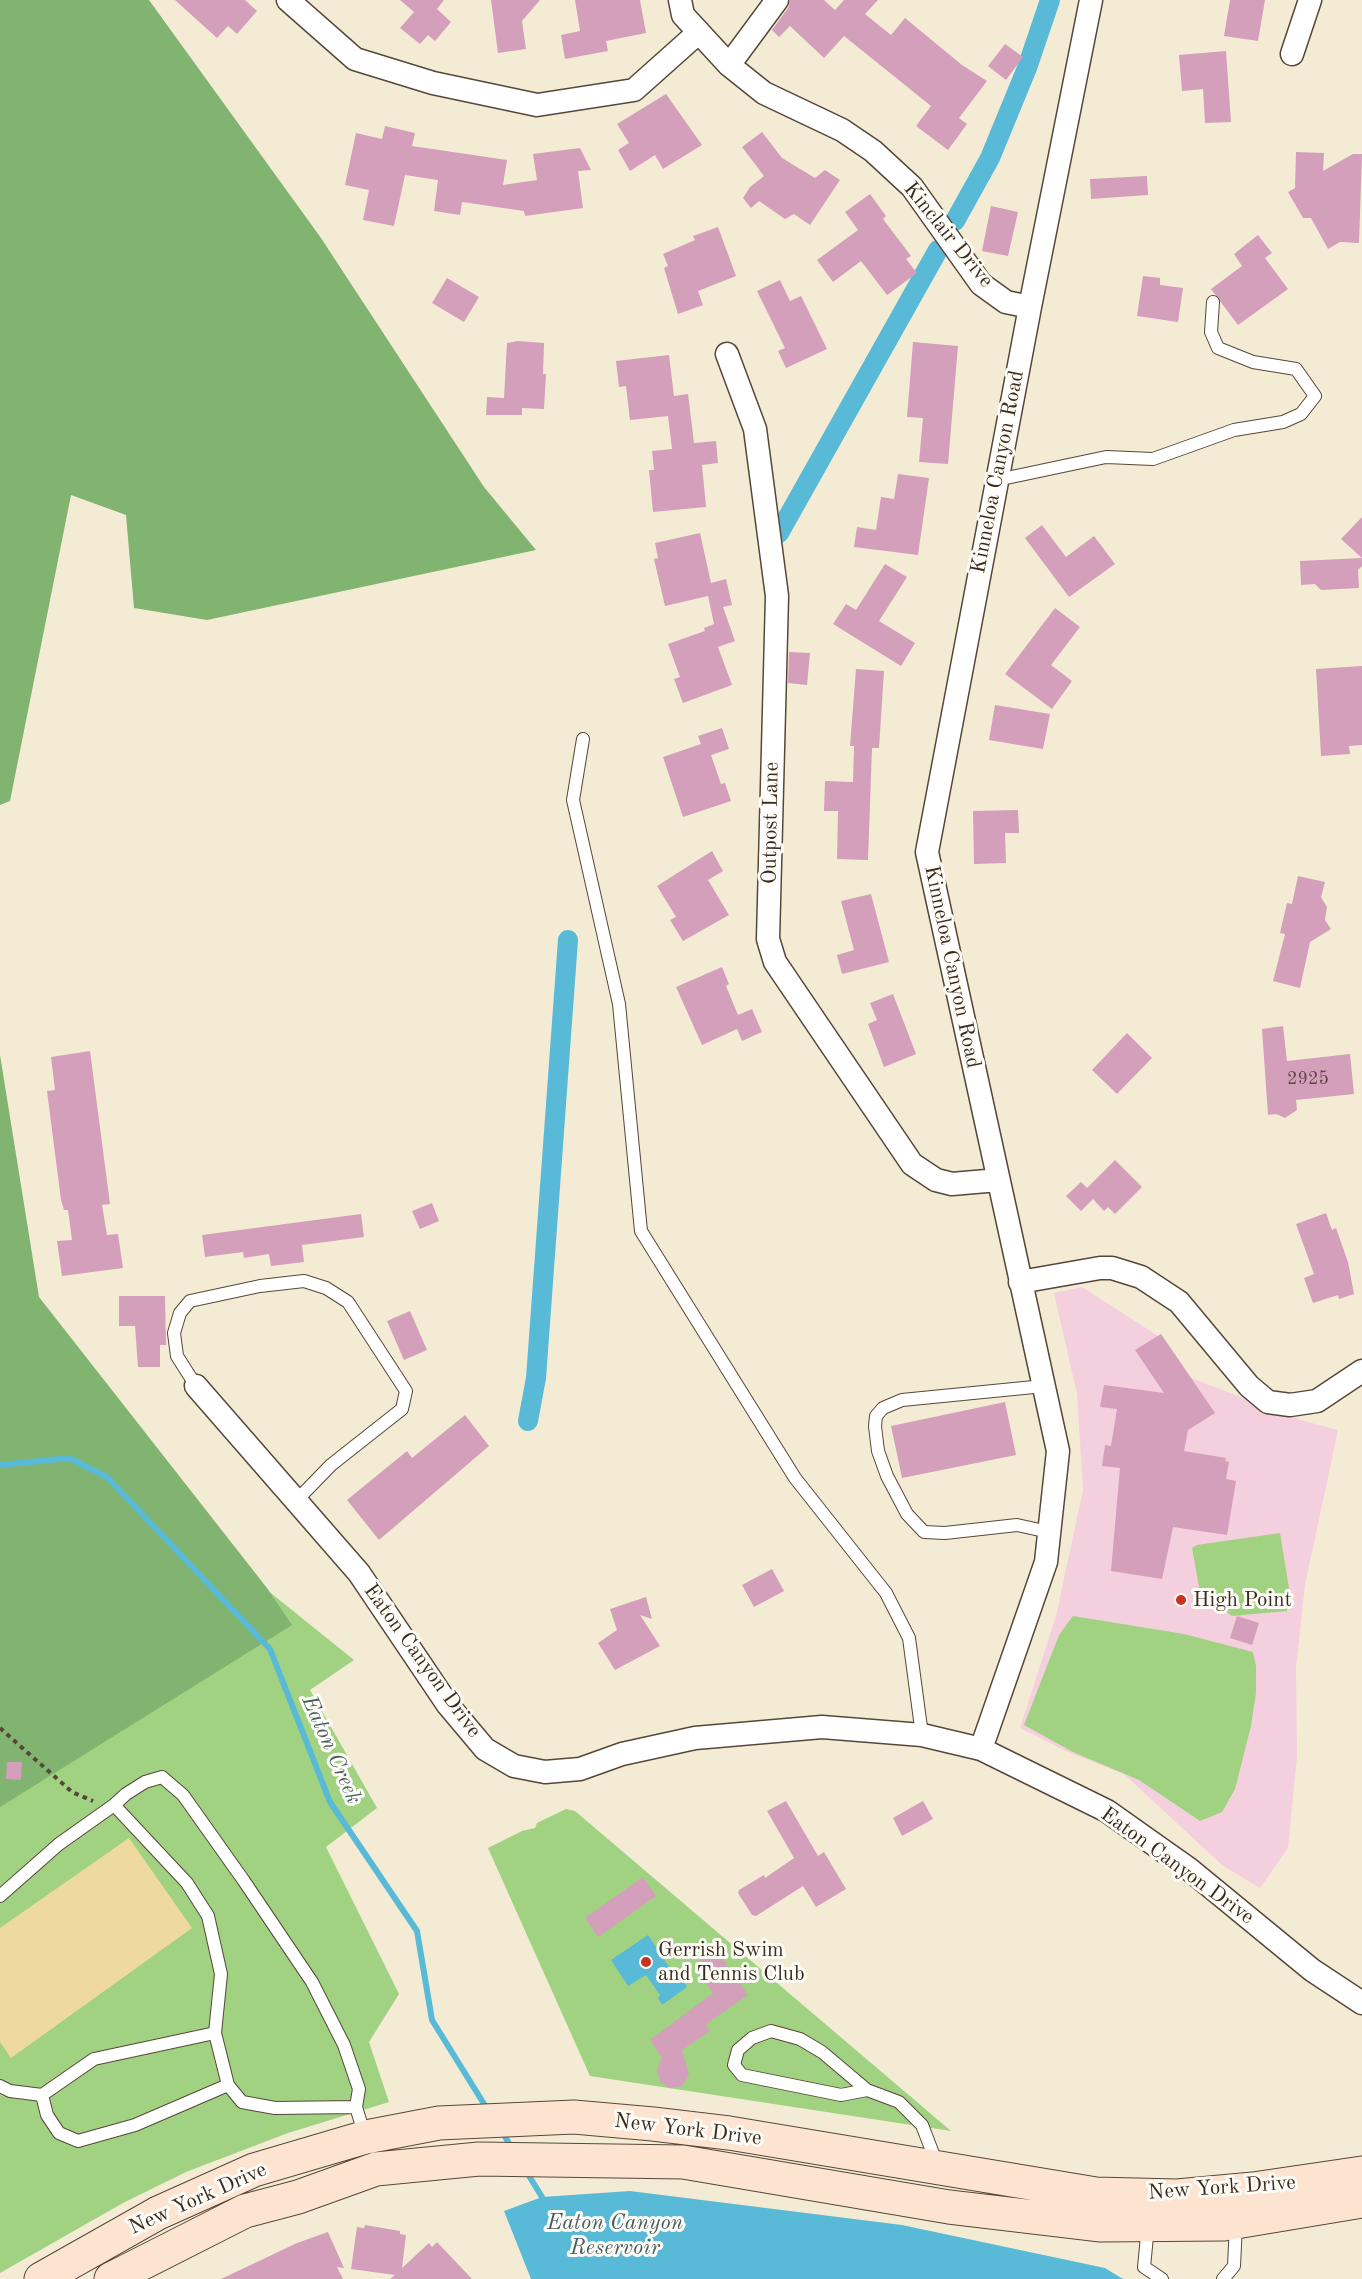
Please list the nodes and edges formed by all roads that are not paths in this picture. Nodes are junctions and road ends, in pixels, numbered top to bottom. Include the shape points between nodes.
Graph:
1 (288, 0) edge
2 (680, 0) edge
3 (777, 0) edge
4 (1091, 0) edge
5 (1310, 0) edge
6 (699, 32) junction
7 (1292, 54) dead end
8 (729, 65) junction
9 (1213, 302) dead end
10 (1030, 307) junction
11 (726, 354) dead end
12 (997, 480) junction
13 (583, 739) dead end
14 (998, 1180) junction
15 (1020, 1282) junction
16 (1362, 1371) edge
17 (196, 1386) joint
18 (1044, 1386) junction
19 (297, 1500) junction
20 (1049, 1532) junction
21 (922, 1735) junction
22 (981, 1749) junction
23 (114, 1805) junction
24 (0, 1896) edge
25 (1362, 2003) edge
26 (215, 2033) junction
27 (228, 2085) junction
28 (0, 2086) edge
29 (867, 2090) junction
30 (42, 2095) junction
31 (368, 2144) junction
32 (939, 2168) junction
33 (1362, 2174) edge
34 (1362, 2202) edge
35 (1236, 2222) junction
36 (1148, 2224) junction
37 (40, 2279) edge
38 (111, 2279) edge
39 (1162, 2279) edge
40 (1223, 2279) edge

1 - 6 street via 355,59 433,83 537,105 634,90
2 - 6 street, Kinclair Drive via 683,15
3 - 8 street
4 - 10 street, Kinneloa Canyon Road
5 - 7 street
6 - 8 street, Kinclair Drive
8 - 10 street, Kinclair Drive via 764,93 842,130 873,151 912,187 981,284 1006,302
9 - 12 lane via 1211,332 1218,348 1253,362 1296,369 1315,396 1301,414 1283,422 1234,430 1153,459 1106,457
10 - 12 street, Kinneloa Canyon Road
11 - 14 street, Outpost Lane via 755,429 777,596 768,939 775,962 912,1164 936,1180 952,1184
12 - 14 street, Kinneloa Canyon Road via 927,852
13 - 21 lane via 573,800 619,1004 641,1231 795,1478 886,1593 909,1638
14 - 15 street, Kinneloa Canyon Road
15 - 16 street via 1100,1268 1141,1277 1179,1302 1249,1386 1268,1402 1290,1405 1317,1401
15 - 18 street, Kinneloa Canyon Road
17 - 19 street, Eaton Canyon Drive
17 - 19 lane via 177,1356 174,1333 180,1313 190,1301 304,1281 326,1288 348,1302 406,1391 402,1409 332,1465
18 - 20 street, Kinneloa Canyon Road via 1059,1451
18 - 20 lane via 902,1400 876,1416 874,1426 887,1476 914,1524 924,1532 1017,1525
19 - 21 street, Eaton Canyon Drive via 359,1573 448,1705 485,1749 514,1766 545,1772 580,1769 622,1754 695,1738 822,1727
20 - 22 street, Kinneloa Canyon Road via 1046,1562
21 - 22 street, Eaton Canyon Drive
22 - 25 street, Eaton Canyon Drive via 1107,1811 1189,1869 1312,1970
23 - 24 lane via 59,1844
23 - 26 lane via 187,1883 208,1916 221,1974
23 - 31 lane via 145,1782 162,1777 183,1795 312,1982 345,2045 359,2089
26 - 27 lane
26 - 30 lane via 94,2059
27 - 30 lane via 135,2125 78,2141 59,2133 47,2115
27 - 31 lane via 242,2102 275,2108
28 - 30 lane
29 - 29 lane via 822,2052 800,2039 771,2031 752,2038 738,2050 734,2065 742,2075 841,2096
29 - 32 lane via 899,2102 922,2125
31 - 32 main road, New York Drive via 439,2123 574,2117 729,2133
31 - 36 main road, New York Drive via 479,2160 683,2162 960,2208 1101,2225
31 - 37 main road, New York Drive via 254,2170 158,2213
31 - 38 main road, New York Drive via 298,2197 245,2211
32 - 33 main road, New York Drive via 1096,2194 1178,2196
34 - 35 main road, New York Drive
35 - 36 main road, New York Drive
35 - 40 lane via 1234,2266
36 - 39 lane via 1144,2267

